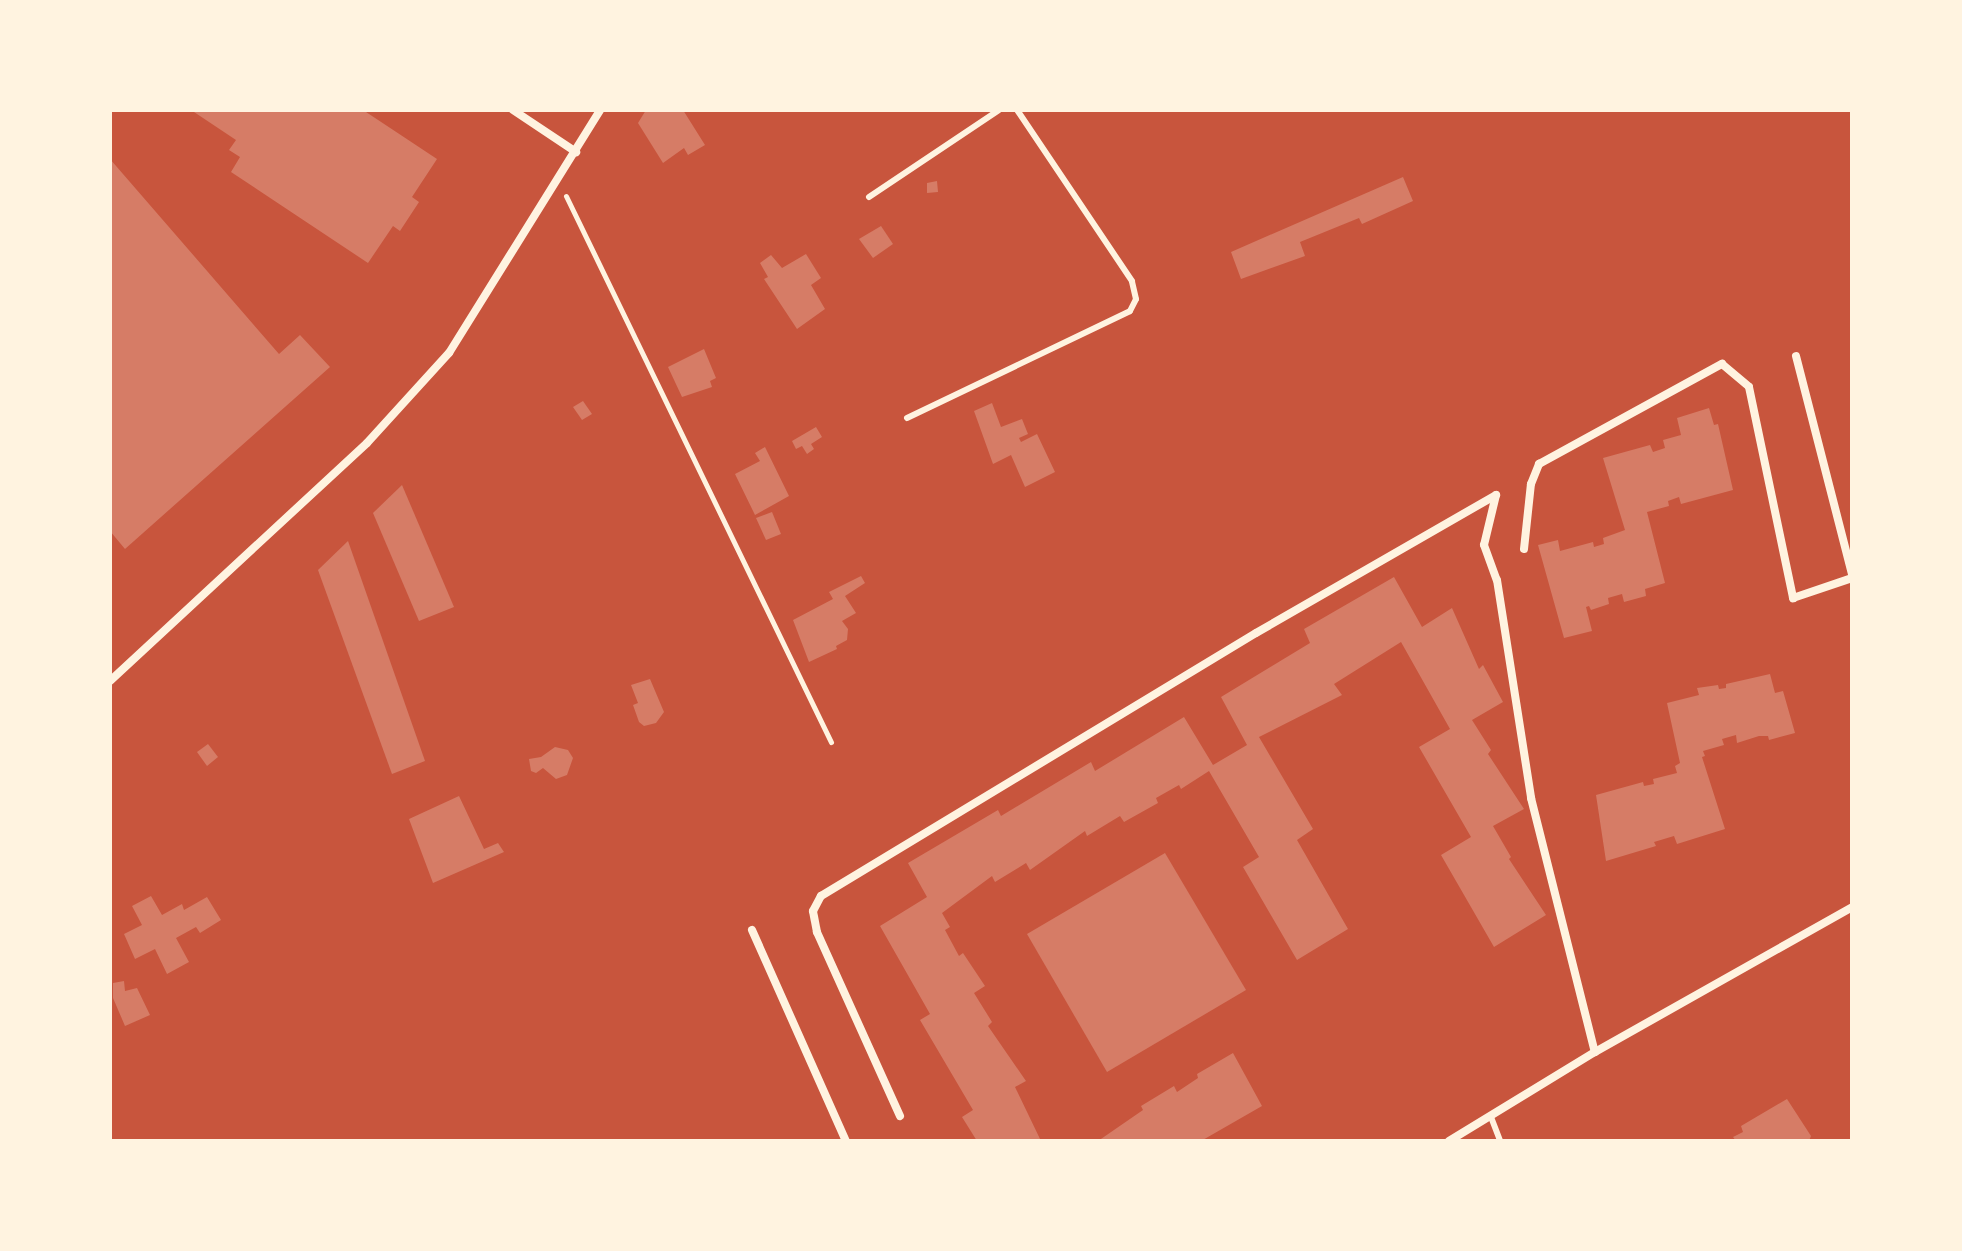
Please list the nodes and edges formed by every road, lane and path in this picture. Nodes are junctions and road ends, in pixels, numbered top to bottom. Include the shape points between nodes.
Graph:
1 (513, 110) edge
2 (600, 110) edge
3 (999, 110) edge
4 (1017, 110) edge
5 (576, 152) junction
6 (559, 180) junction
7 (869, 197) dead end
8 (1796, 356) dead end
9 (907, 418) dead end
10 (1524, 549) dead end
11 (1852, 576) edge
12 (110, 681) edge
13 (831, 742) dead end
14 (1852, 907) edge
15 (752, 930) dead end
16 (1595, 1052) junction
17 (900, 1116) dead end
18 (1491, 1117) junction
19 (846, 1141) edge
20 (1449, 1141) edge
21 (1500, 1141) edge

1 - 5 street
2 - 5 street
3 - 7 lane
4 - 9 lane via 1132,281 1136,299 1130,311
5 - 6 street
6 - 12 street via 449,353 367,443
6 - 13 path
8 - 11 street
10 - 11 street via 1531,484 1539,464 1722,364 1749,387 1793,598
14 - 16 street
15 - 19 street
16 - 17 street via 1531,798 1497,580 1484,545 1496,495 821,896 813,911 817,932
16 - 18 street
18 - 20 street
18 - 21 lane

